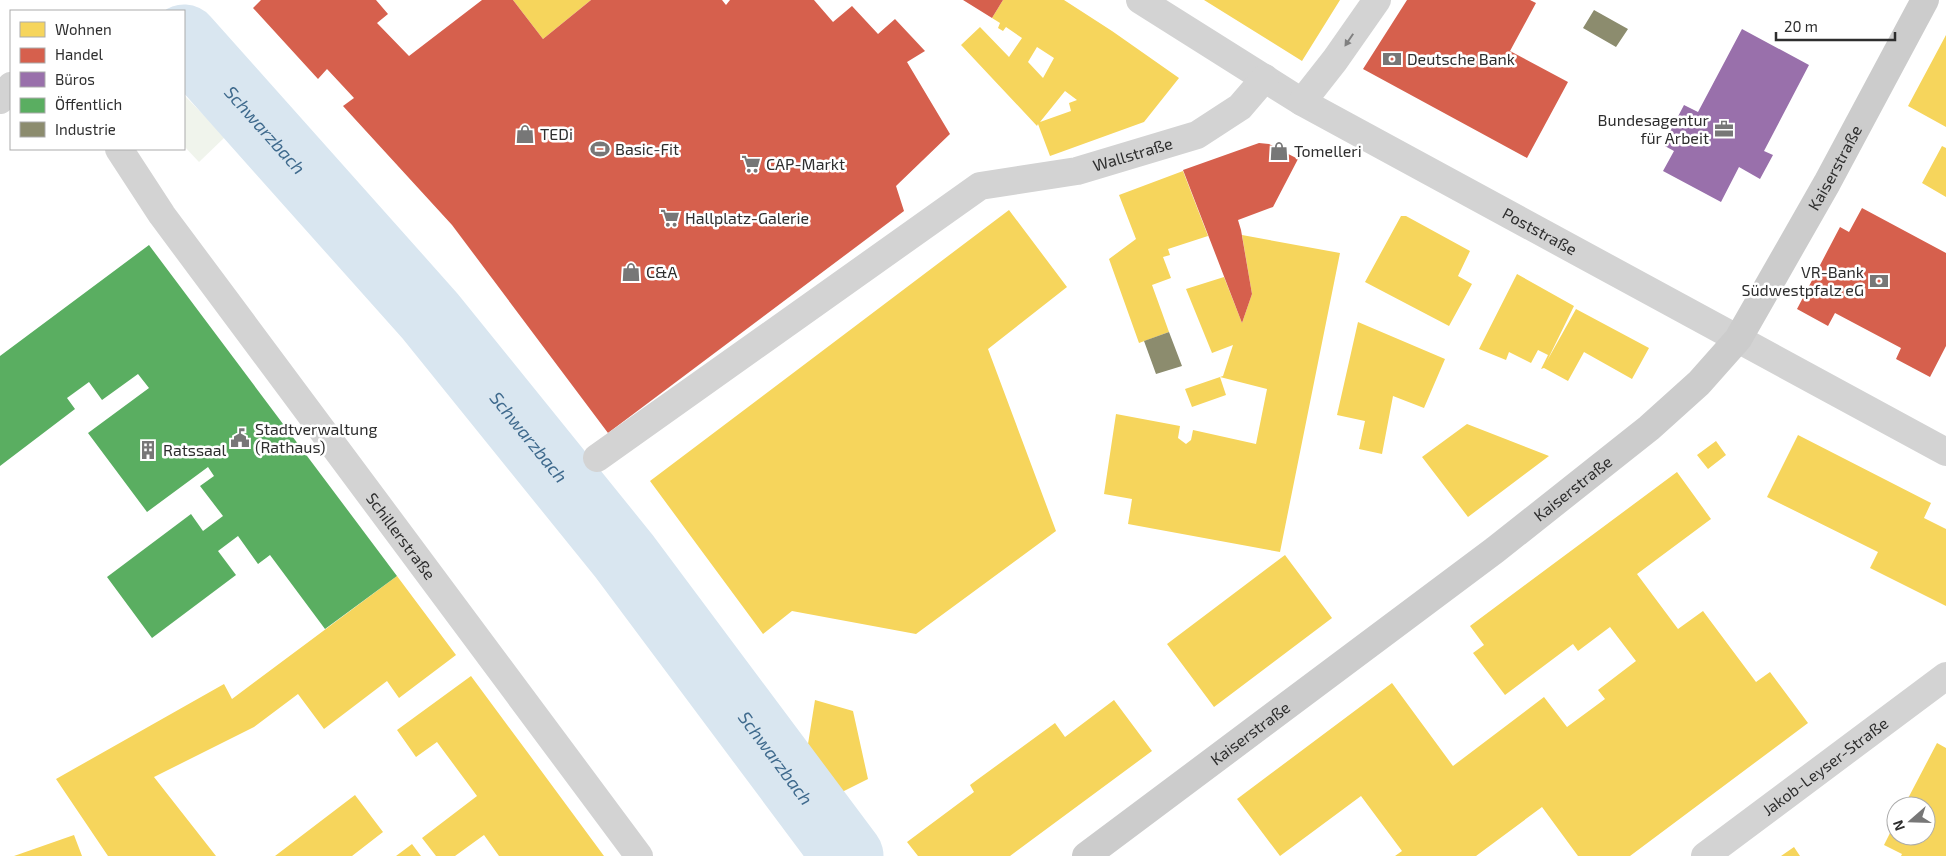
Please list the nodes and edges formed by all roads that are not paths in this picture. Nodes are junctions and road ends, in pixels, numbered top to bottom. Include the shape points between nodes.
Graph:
1 (1140, 0) edge
2 (1377, 0) edge
3 (1925, 0) edge
4 (1264, 78) junction
5 (10, 87) edge
6 (0, 100) edge
7 (1302, 102) junction
8 (120, 150) edge
9 (1738, 339) junction
10 (1946, 452) edge
11 (597, 458) dead end
12 (1946, 676) edge
13 (639, 856) edge
14 (1086, 856) edge
15 (1705, 856) edge

1 - 4 street, Poststraße
2 -> 7 street
3 - 9 street, Kaiserstraße via 1827,183
4 - 7 street, Poststraße
4 - 11 street, Wallstraße via 1240,107 1196,135 1077,171 980,186
5 - 6 street
7 - 9 street, Poststraße
8 - 13 street, Schillerstraße via 162,215
9 - 10 street, Poststraße
9 - 14 street, Kaiserstraße via 1699,383 1618,452 1494,550
12 - 15 street, Jakob-Leyser-Straße

